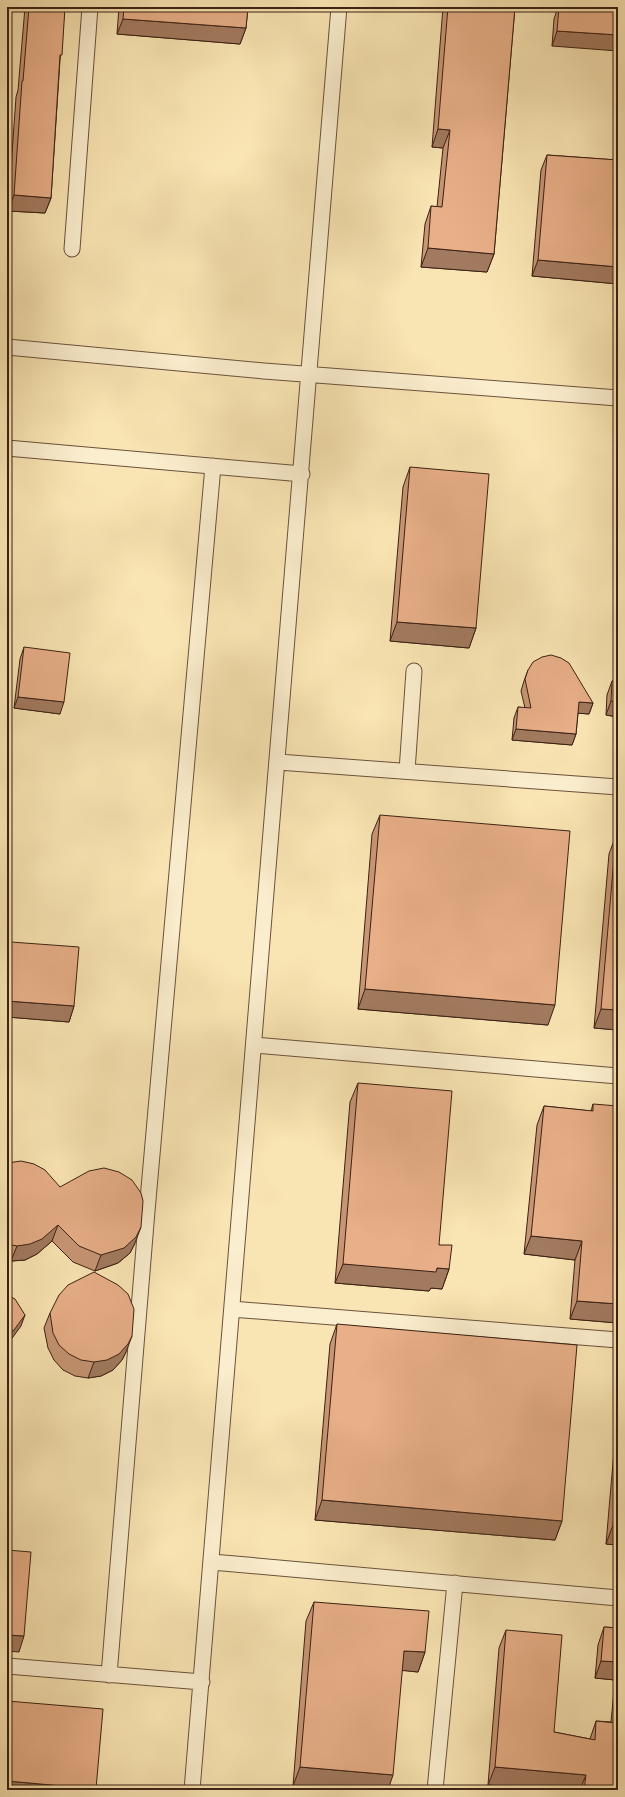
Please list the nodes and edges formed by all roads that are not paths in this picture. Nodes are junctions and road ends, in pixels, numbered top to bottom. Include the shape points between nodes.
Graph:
1 (90, 7) edge
2 (339, 7) edge
3 (72, 250) dead end
4 (7, 347) edge
5 (310, 374) junction
6 (618, 398) edge
7 (7, 448) edge
8 (214, 466) junction
9 (302, 474) junction
10 (414, 671) dead end
11 (278, 762) junction
12 (407, 771) junction
13 (618, 787) edge
14 (254, 1045) junction
15 (618, 1076) edge
16 (232, 1309) junction
17 (618, 1340) edge
18 (212, 1562) junction
19 (455, 1583) junction
20 (618, 1598) edge
21 (7, 1666) edge
22 (109, 1674) junction
23 (202, 1682) junction
24 (192, 1790) edge
25 (434, 1790) edge

1 - 3 lane
2 - 5 lane
4 - 5 lane
5 - 6 lane
5 - 9 lane
7 - 8 lane
8 - 9 lane
8 - 22 lane via 147,1211
9 - 11 lane
10 - 12 lane
11 - 12 lane
11 - 14 lane
12 - 13 lane
14 - 15 lane
14 - 16 lane
16 - 17 lane
16 - 18 lane
18 - 19 lane
18 - 23 lane
19 - 20 lane
19 - 25 lane
21 - 22 lane
22 - 23 lane
23 - 24 lane

